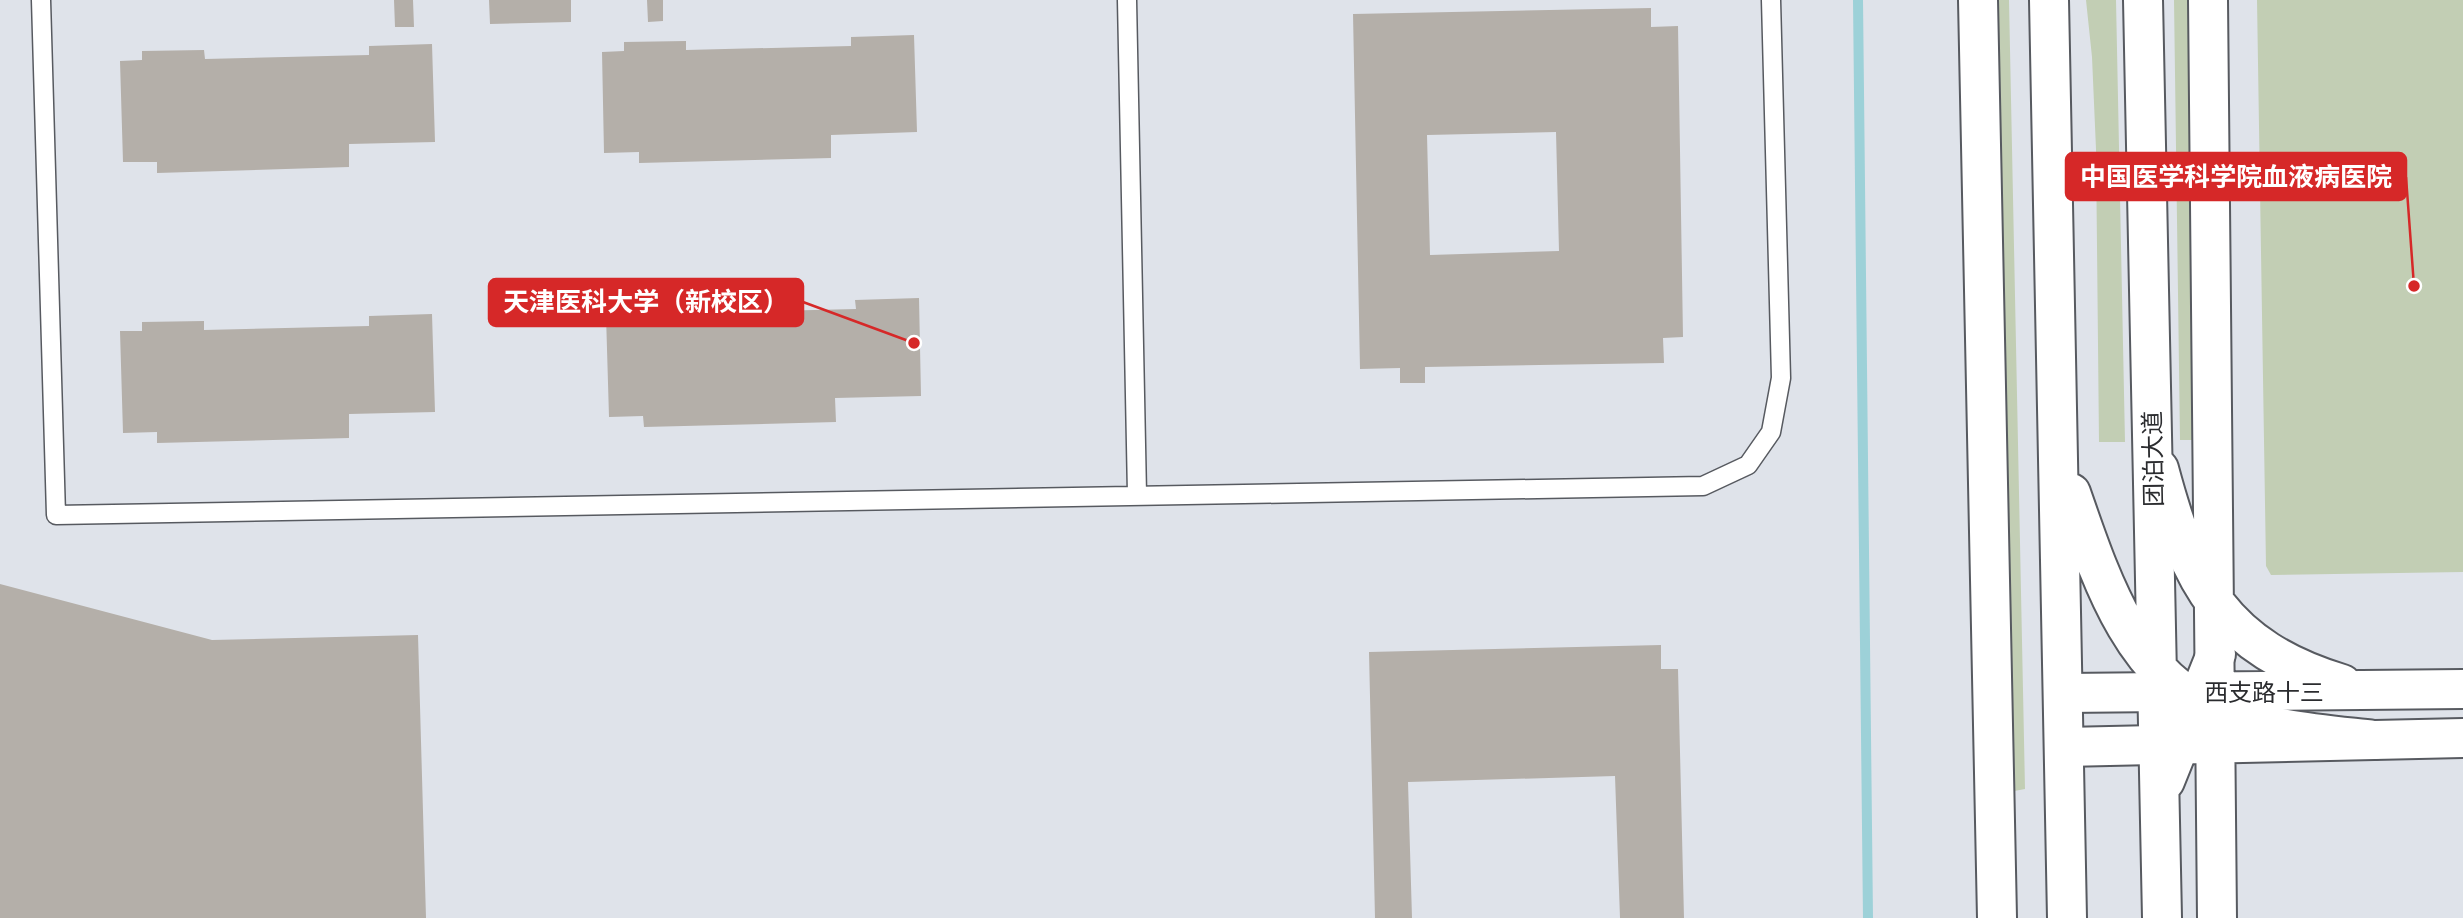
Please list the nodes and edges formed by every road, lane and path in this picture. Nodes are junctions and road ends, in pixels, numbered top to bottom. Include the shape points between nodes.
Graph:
1 (41, 0) edge
2 (1127, 0) edge
3 (1771, 0) edge
4 (1978, 0) edge
5 (2049, 0) edge
6 (2143, 0) edge
7 (2208, 0) edge
8 (2152, 440) junction
9 (2059, 444) junction
10 (1137, 494) junction
11 (2215, 605) junction
12 (2463, 689) edge
13 (2368, 691) junction
14 (2065, 693) junction
15 (2189, 708) junction
16 (2463, 738) edge
17 (2065, 747) junction
18 (1997, 918) edge
19 (2067, 918) edge
20 (2162, 918) edge
21 (2217, 918) edge

1 - 10 lane via 56,515
2 - 10 lane
3 - 10 lane via 1782,378 1771,432 1748,465 1703,486
4 - 18 main road
5 - 9 main road
6 - 8 main road, 团泊大道
7 - 11 main road
8 - 11 main road via 2183,544
8 - 15 main road, 团泊大道
9 - 14 main road
9 - 15 main road via 2071,494 2103,583 2129,630
11 - 13 main road via 2246,636 2280,659 2319,677
11 - 15 main road via 2216,654
12 - 13 main road, 西支路十三
13 - 15 main road, 西支路十三
14 - 15 main road, 西支路十三
14 - 17 main road
15 - 16 main road via 2311,733 2374,740
15 - 17 main road, 西支路十三
15 - 20 main road via 2160,796
15 - 21 main road, 团泊大道
17 - 19 main road

